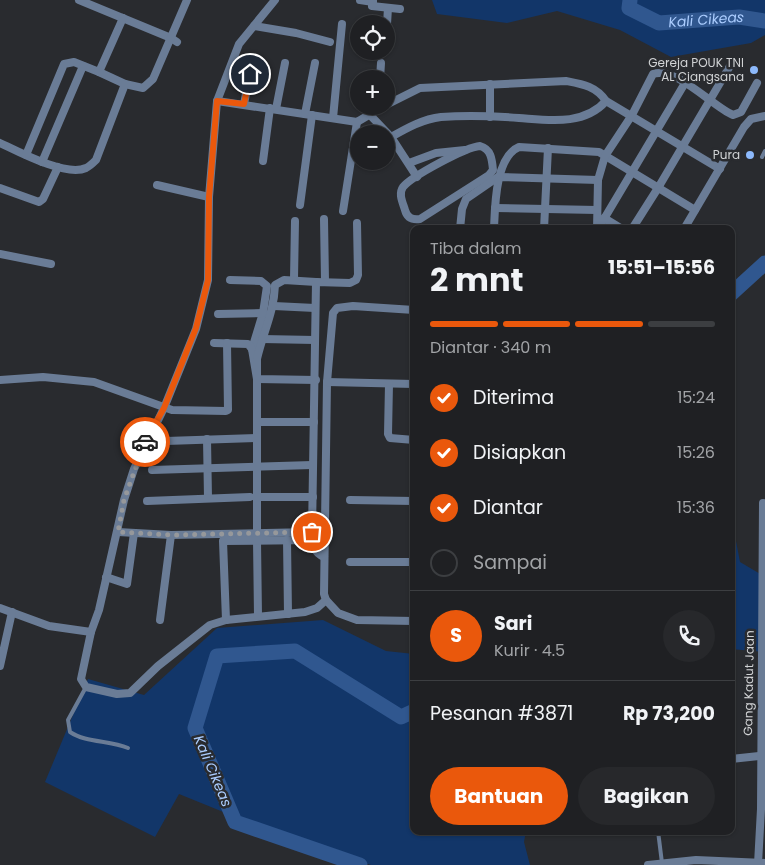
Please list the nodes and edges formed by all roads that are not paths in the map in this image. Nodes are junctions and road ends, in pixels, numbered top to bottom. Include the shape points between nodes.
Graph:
1 (79, 0) edge
2 (187, 0) edge
3 (275, 0) edge
4 (360, 0) edge
5 (373, 1) edge
6 (388, 8) junction
7 (400, 9) dead end
8 (388, 15) edge
9 (123, 18) junction
10 (342, 24) dead end
11 (254, 26) junction
12 (174, 40) junction
13 (330, 42) dead end
14 (252, 58) dead end
15 (285, 62) dead end
16 (382, 62) dead end
17 (315, 63) dead end
18 (83, 66) junction
19 (730, 66) dead end
20 (381, 70) edge
21 (99, 72) junction
22 (685, 83) junction
23 (756, 83) dead end
24 (125, 84) junction
25 (490, 84) junction
26 (710, 100) junction
27 (217, 101) junction
28 (395, 101) edge
29 (609, 103) junction
30 (244, 104) junction
31 (273, 108) junction
32 (309, 114) junction
33 (632, 114) junction
34 (368, 115) edge
35 (765, 116) edge
36 (333, 118) junction
37 (490, 118) junction
38 (357, 122) junction
39 (656, 130) junction
40 (395, 135) edge
41 (395, 142) edge
42 (0, 143) edge
43 (683, 146) junction
44 (548, 148) junction
45 (469, 149) junction
46 (765, 151) edge
47 (26, 155) junction
48 (605, 156) junction
49 (762, 157) dead end
50 (263, 161) dead end
51 (42, 162) junction
52 (409, 163) junction
53 (58, 167) junction
54 (719, 168) junction
55 (631, 173) junction
56 (417, 177) junction
57 (498, 177) junction
58 (546, 180) junction
59 (598, 180) junction
60 (157, 185) dead end
61 (0, 188) edge
62 (658, 188) junction
63 (209, 197) junction
64 (300, 205) dead end
65 (495, 208) junction
66 (544, 210) junction
67 (597, 210) junction
68 (695, 210) junction
69 (343, 211) dead end
70 (604, 218) junction
71 (324, 219) dead end
72 (295, 221) dead end
73 (357, 223) dead end
74 (460, 225) edge
75 (494, 225) edge
76 (544, 225) edge
77 (597, 225) edge
78 (600, 225) edge
79 (615, 225) edge
80 (635, 225) edge
81 (686, 225) edge
82 (0, 254) edge
83 (51, 264) dead end
84 (294, 279) junction
85 (230, 280) dead end
86 (326, 281) junction
87 (316, 282) junction
88 (274, 306) junction
89 (315, 308) junction
90 (410, 310) edge
91 (263, 313) junction
92 (218, 314) dead end
93 (262, 339) junction
94 (315, 340) junction
95 (214, 343) dead end
96 (227, 343) junction
97 (252, 349) junction
98 (257, 379) junction
99 (0, 380) edge
100 (316, 380) junction
101 (327, 382) junction
102 (390, 384) junction
103 (410, 384) edge
104 (164, 408) junction
105 (258, 422) junction
106 (314, 422) junction
107 (256, 438) junction
108 (206, 439) junction
109 (410, 440) edge
110 (166, 441) dead end
111 (312, 465) junction
112 (255, 466) junction
113 (207, 467) junction
114 (152, 470) dead end
115 (253, 497) junction
116 (313, 497) junction
117 (208, 498) junction
118 (350, 500) dead end
119 (147, 501) dead end
120 (410, 501) edge
121 (763, 503) dead end
122 (118, 532) junction
123 (134, 533) junction
124 (171, 535) junction
125 (312, 536) junction
126 (257, 537) junction
127 (287, 540) junction
128 (763, 540) edge
129 (324, 557) junction
130 (350, 562) dead end
131 (410, 562) edge
132 (106, 577) junction
133 (326, 600) junction
134 (0, 608) edge
135 (12, 612) junction
136 (288, 614) junction
137 (258, 616) junction
138 (160, 620) dead end
139 (226, 620) junction
140 (410, 621) edge
141 (90, 632) junction
142 (0, 666) edge
143 (86, 688) junction
144 (128, 748) dead end
145 (759, 756) junction
146 (735, 759) edge
147 (658, 835) edge
148 (662, 863) junction
149 (761, 863) edge
150 (648, 865) edge

1 - 9 street
2 - 12 street
3 - 11 street
4 - 5 street
5 - 6 street via 372,6
6 - 7 street
6 - 8 street
9 - 12 street
9 - 21 street
10 - 36 street
11 - 13 street
11 - 27 street via 239,44
12 - 24 street via 147,86 138,89
14 - 30 street
15 - 31 street
16 - 20 street
17 - 32 street
18 - 21 street
18 - 47 street via 71,61 64,64
18 - 51 street
19 - 26 street
21 - 24 street
22 - 26 street
22 - 33 street via 662,73 653,74
22 - 39 street
23 - 26 street via 741,112 736,115
24 - 53 street via 96,160 86,168
25 - 28 street via 420,88
25 - 29 street via 566,81 591,87
25 - 37 street
26 - 43 street
27 - 30 street
27 - 63 street
29 - 33 street
29 - 37 street via 578,119
30 - 31 street
31 - 32 street
31 - 50 street
32 - 36 street
32 - 64 street
33 - 39 street
33 - 48 street
34 - 38 street
35 - 54 street via 751,120 744,127
36 - 38 street
37 - 40 street via 440,117 416,123
38 - 69 street
39 - 43 street
39 - 55 street
41 - 52 street
42 - 47 street
43 - 54 street
43 - 62 street
44 - 48 street via 592,151
44 - 57 street via 515,148
44 - 58 street
45 - 52 street via 436,153
45 - 56 street
45 - 56 street via 486,148 490,153 492,172 420,219 406,214 401,196 403,187
46 - 49 lane
47 - 51 street
48 - 55 street
48 - 59 street
51 - 53 street
52 - 56 street
53 - 61 street via 39,202
54 - 68 street
55 - 62 street
55 - 70 street
57 - 58 street
57 - 65 street
57 - 74 street via 466,199
58 - 59 street
58 - 66 street
59 - 67 street
60 - 63 street
62 - 68 street
62 - 80 street
63 - 104 street via 208,280 196,328
65 - 66 street
65 - 75 street
66 - 67 street
66 - 76 street
67 - 77 street
68 - 81 street
70 - 78 street
70 - 79 street
71 - 86 street
72 - 84 street
73 - 86 street via 357,278 350,283
82 - 83 street
84 - 87 street
84 - 88 street via 275,285
85 - 91 street via 266,283
86 - 87 street
87 - 89 street
88 - 89 street
88 - 93 street
89 - 94 street
90 - 101 street via 337,308 331,322
91 - 92 street
91 - 97 street
93 - 94 street
93 - 98 street
94 - 100 street
95 - 96 street
96 - 97 street via 245,342
96 - 104 street via 228,410
97 - 98 street
98 - 100 street
98 - 105 street
99 - 104 street via 42,377 94,382
100 - 106 street
101 - 102 street
101 - 129 street
102 - 103 street
102 - 109 street via 388,434 395,440
104 - 122 street via 134,469
105 - 106 street
105 - 107 street
106 - 111 street
107 - 108 street
107 - 112 street
108 - 110 street
108 - 113 street
111 - 112 street
111 - 116 street
112 - 113 street
112 - 115 street
113 - 114 street
113 - 117 street
115 - 116 street
115 - 117 street
115 - 126 street
116 - 125 street
117 - 119 street
118 - 120 street
121 - 128 street, Gang Kadut Jaan
122 - 123 street
122 - 132 street
123 - 124 street
123 - 132 street via 127,584
124 - 126 street
124 - 138 street
125 - 126 street
125 - 127 street
125 - 129 street via 314,549
126 - 127 street
126 - 137 street
126 - 139 street via 224,541
127 - 136 street
128 - 145 street, Gang Kadut Jaan
129 - 133 street
130 - 131 street
132 - 141 street
133 - 136 street via 317,608
133 - 140 street via 338,613 357,620
134 - 135 street
135 - 141 street via 49,626
135 - 142 street
136 - 137 street
137 - 139 street
139 - 143 street via 210,625 179,648 130,693
141 - 143 street via 81,675
143 - 144 lane via 68,720 70,732 116,742
145 - 146 street
145 - 149 street, Gang Kadut Jaan
147 - 148 lane
148 - 149 street via 696,860
148 - 150 street

